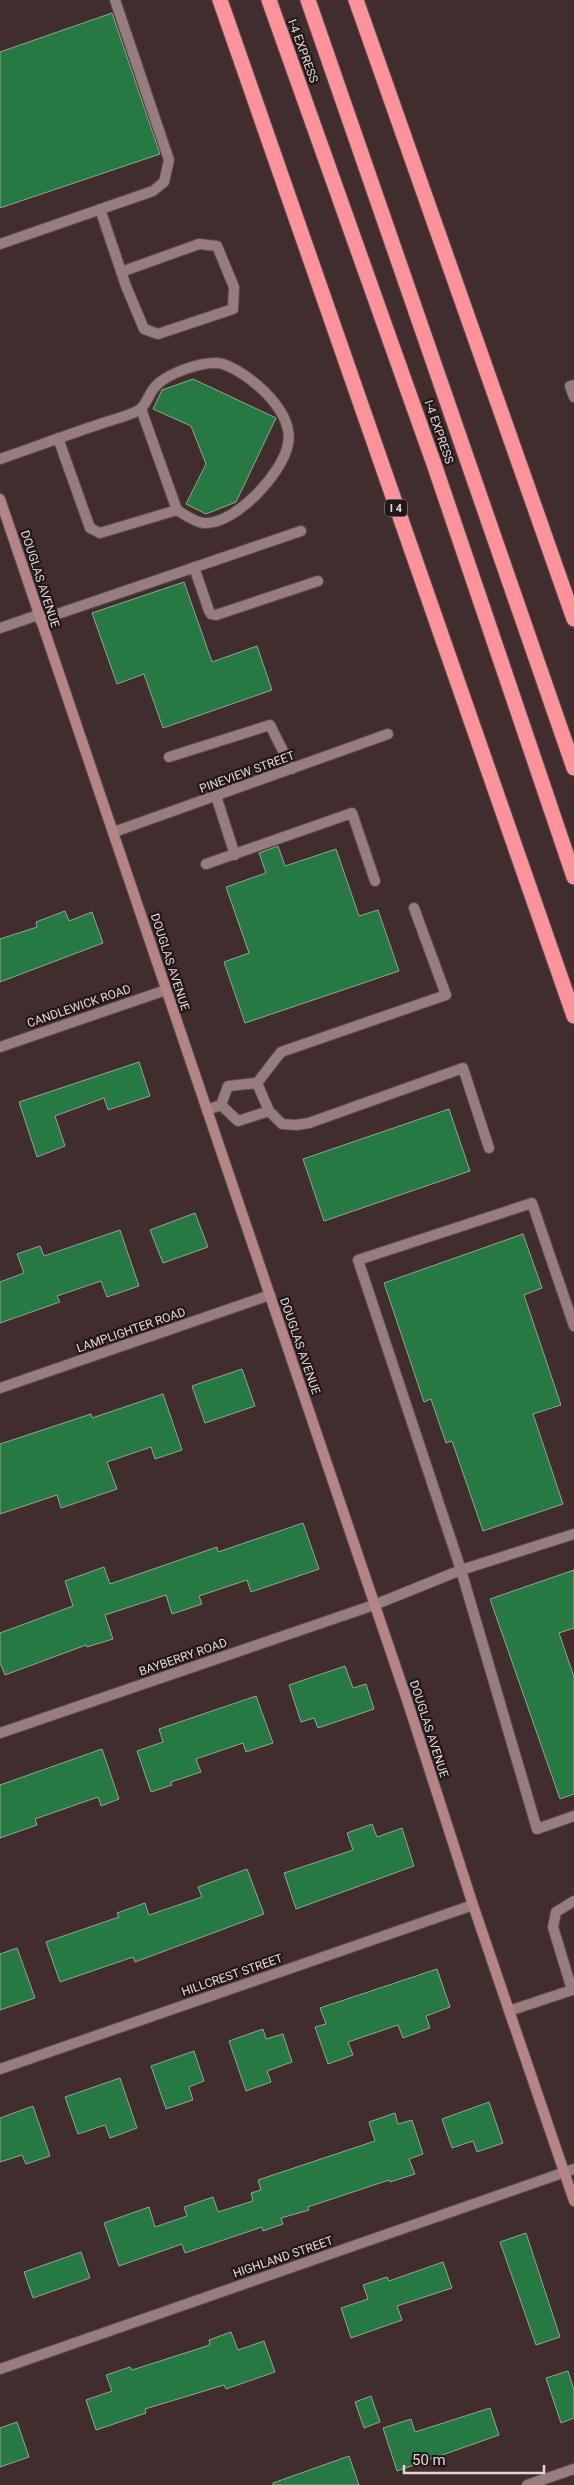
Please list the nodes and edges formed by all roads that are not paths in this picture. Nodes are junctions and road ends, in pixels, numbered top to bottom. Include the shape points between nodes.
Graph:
1 (115, 0) edge
2 (220, 0) edge
3 (269, 0) edge
4 (308, 0) edge
5 (356, 0) edge
6 (100, 209) junction
7 (0, 244) edge
8 (121, 272) junction
9 (572, 385) edge
10 (574, 397) edge
11 (141, 409) junction
12 (58, 438) junction
13 (0, 459) edge
14 (0, 498) edge
15 (176, 510) junction
16 (301, 531) dead end
17 (194, 567) junction
18 (318, 581) dead end
19 (39, 617) junction
20 (574, 619) edge
21 (0, 628) edge
22 (388, 734) dead end
23 (169, 757) dead end
24 (574, 768) edge
25 (292, 769) junction
26 (216, 796) junction
27 (114, 832) junction
28 (234, 855) junction
29 (206, 864) dead end
30 (574, 877) edge
31 (376, 881) dead end
32 (414, 908) dead end
33 (166, 990) junction
34 (574, 1016) edge
35 (0, 1047) edge
36 (257, 1083) junction
37 (220, 1106) junction
38 (207, 1110) junction
39 (269, 1112) junction
40 (489, 1148) dead end
41 (270, 1295) junction
42 (574, 1326) edge
43 (0, 1388) edge
44 (574, 1534) edge
45 (461, 1570) junction
46 (374, 1605) junction
47 (0, 1733) edge
48 (574, 1816) edge
49 (574, 1901) edge
50 (473, 1905) junction
51 (509, 2011) junction
52 (0, 2069) edge
53 (569, 2171) edge
54 (574, 2202) edge
55 (0, 2369) edge
56 (574, 2469) edge
57 (527, 2485) edge

1 - 6 street via 169,160 164,182 153,191
2 - 34 highway, I 4
3 - 30 highway, I-4 EXPRESS via 434,464
4 - 24 highway, I-4 EXPRESS
5 - 20 highway
6 - 7 street
6 - 8 street
8 - 8 street via 144,329 158,334 233,309 234,287 217,246 199,244
9 - 10 street
11 - 12 street
11 - 15 street
11 - 15 street via 159,382 198,365 221,364 244,375 272,399 287,428 288,443 278,471 243,506 225,517 205,523
12 - 13 street
12 - 15 street via 90,528 106,532
14 - 19 main road, DOUGLAS AVENUE
16 - 17 street
17 - 18 street via 209,611 216,615
17 - 19 street
19 - 21 street
19 - 27 main road, DOUGLAS AVENUE
22 - 25 street, PINEVIEW STREET
23 - 25 street via 270,725
25 - 26 street, PINEVIEW STREET
26 - 27 street, PINEVIEW STREET
26 - 28 street
27 - 33 main road, DOUGLAS AVENUE
28 - 29 street
28 - 31 street via 352,813
32 - 36 street via 446,995 281,1052
33 - 35 street, CANDLEWICK ROAD
33 - 38 main road, DOUGLAS AVENUE
36 - 37 street via 228,1086
36 - 39 street
37 - 38 street
37 - 39 street via 238,1122
38 - 41 main road, DOUGLAS AVENUE
39 - 40 street via 282,1124 303,1124 463,1068
41 - 43 street, LAMPLIGHTER ROAD
41 - 46 main road, DOUGLAS AVENUE
42 - 45 street via 532,1203 358,1260
44 - 45 street, BAYBERRY ROAD
45 - 46 street, BAYBERRY ROAD
45 - 48 street via 537,1828
46 - 47 street, BAYBERRY ROAD
46 - 50 main road, DOUGLAS AVENUE
49 - 51 street via 556,1912 553,1927 572,1990
50 - 51 main road, DOUGLAS AVENUE
50 - 52 street, HILLCREST STREET
51 - 53 main road, DOUGLAS AVENUE
53 - 54 main road, DOUGLAS AVENUE
53 - 55 street, HIGHLAND STREET
56 - 57 street

